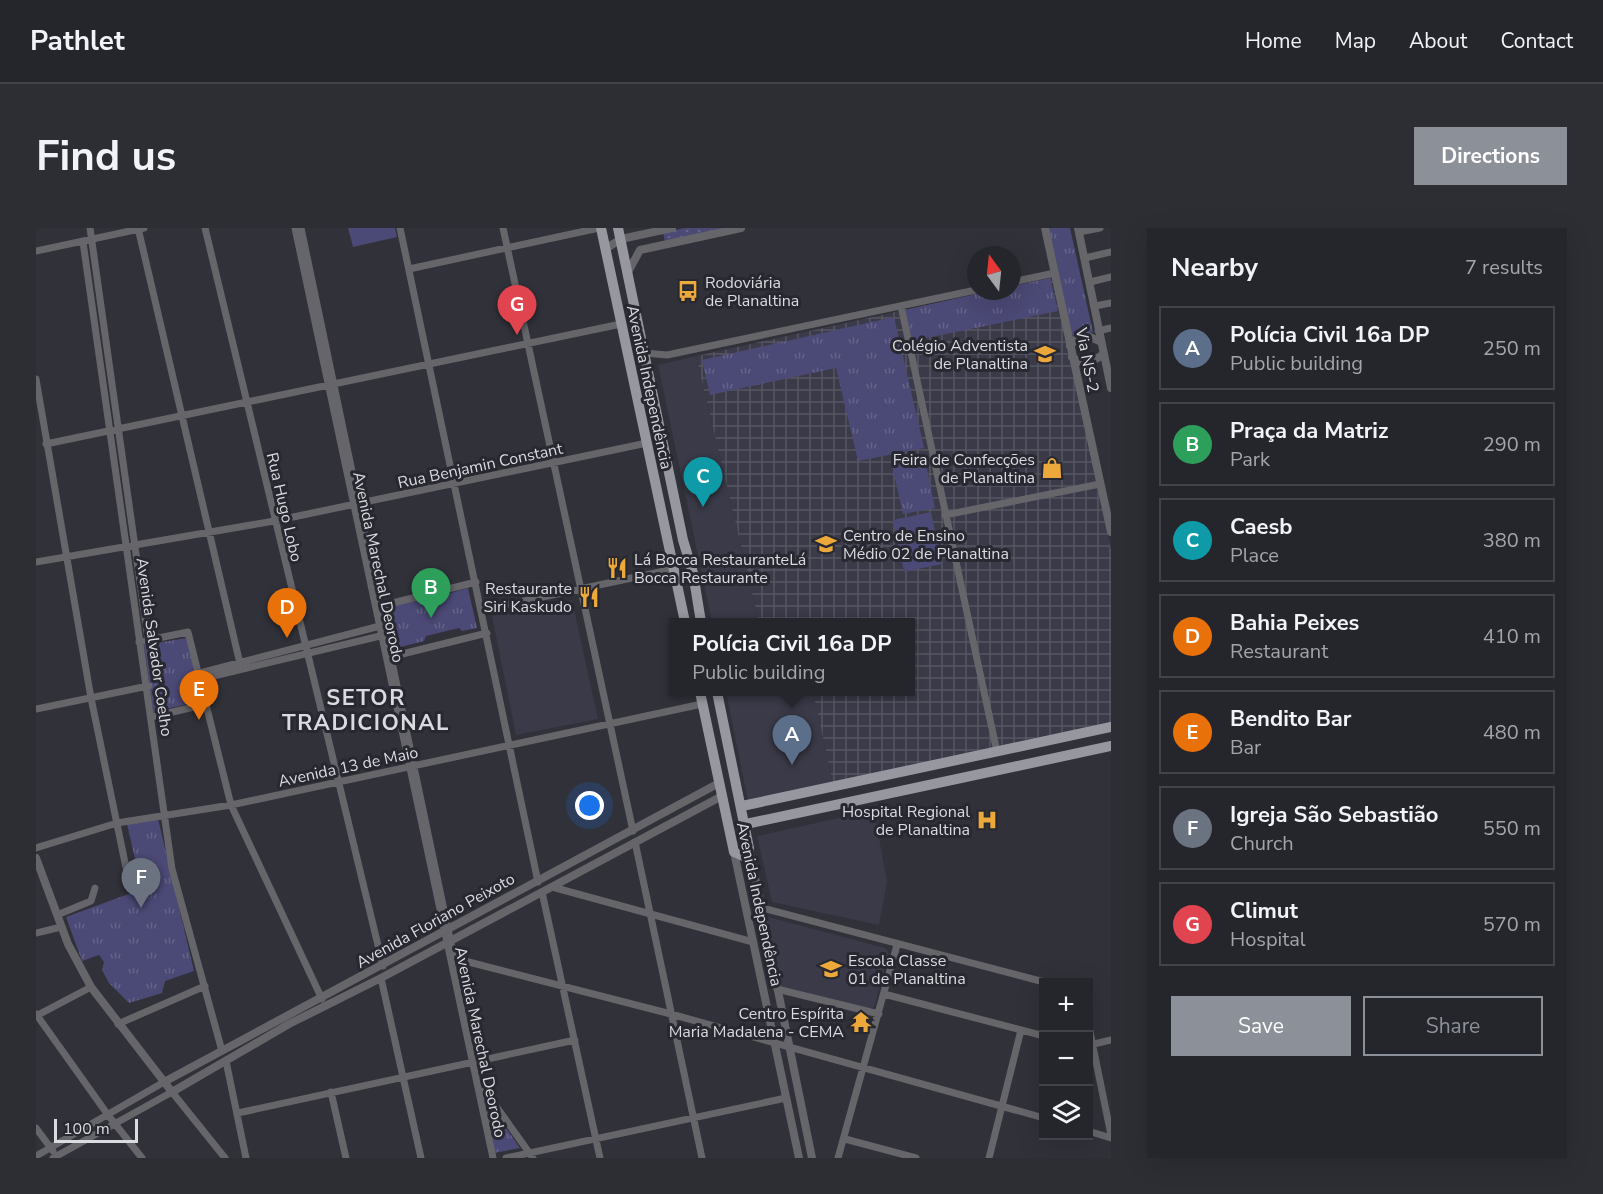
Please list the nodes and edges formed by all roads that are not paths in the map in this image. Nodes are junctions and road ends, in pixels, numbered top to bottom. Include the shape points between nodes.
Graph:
1 (90, 228) edge
2 (140, 228) edge
3 (205, 228) edge
4 (295, 228) edge
5 (301, 228) edge
6 (400, 228) edge
7 (503, 228) edge
8 (600, 228) edge
9 (672, 228) edge
10 (741, 228) edge
11 (1045, 228) edge
12 (1100, 228) edge
13 (1079, 230) edge
14 (660, 231) junction
15 (620, 234) edge
16 (93, 240) junction
17 (83, 242) junction
18 (663, 245) junction
19 (508, 248) junction
20 (605, 249) junction
21 (36, 251) edge
22 (1111, 252) edge
23 (1085, 258) junction
24 (409, 269) junction
25 (628, 272) junction
26 (1055, 273) junction
27 (1111, 278) edge
28 (1021, 280) edge
29 (1090, 282) junction
30 (967, 292) edge
31 (1111, 303) edge
32 (901, 306) junction
33 (1095, 306) junction
34 (621, 324) junction
35 (1111, 328) edge
36 (1098, 331) junction
37 (1101, 342) junction
38 (528, 343) junction
39 (1070, 346) junction
40 (644, 353) junction
41 (1108, 353) edge
42 (1072, 357) junction
43 (430, 364) junction
44 (651, 378) junction
45 (36, 379) edge
46 (633, 379) junction
47 (1110, 383) edge
48 (331, 385) junction
49 (636, 391) junction
50 (654, 391) junction
51 (246, 403) junction
52 (180, 418) junction
53 (115, 431) junction
54 (647, 443) junction
55 (46, 444) junction
56 (554, 463) junction
57 (455, 484) junction
58 (1100, 484) junction
59 (356, 504) junction
60 (1109, 513) edge
61 (945, 515) junction
62 (274, 521) junction
63 (1111, 531) edge
64 (207, 533) junction
65 (131, 546) junction
66 (65, 557) junction
67 (36, 562) edge
68 (674, 569) junction
69 (476, 582) junction
70 (581, 589) junction
71 (378, 606) junction
72 (683, 609) junction
73 (698, 609) junction
74 (483, 610) junction
75 (684, 618) edge
76 (700, 618) edge
77 (382, 626) junction
78 (488, 633) junction
79 (380, 636) junction
80 (148, 639) junction
81 (139, 642) junction
82 (305, 649) junction
83 (388, 657) junction
84 (241, 665) junction
85 (200, 676) junction
86 (148, 686) junction
87 (701, 696) edge
88 (718, 696) edge
89 (91, 698) junction
90 (207, 704) junction
91 (702, 704) junction
92 (36, 709) edge
93 (151, 717) junction
94 (609, 724) junction
95 (1111, 727) edge
96 (1070, 736) junction
97 (726, 738) junction
98 (710, 742) junction
99 (511, 744) junction
100 (1111, 746) edge
101 (997, 752) junction
102 (1062, 754) junction
103 (731, 760) junction
104 (716, 763) junction
105 (411, 766) junction
106 (929, 767) junction
107 (937, 781) junction
108 (338, 782) junction
109 (858, 782) junction
110 (719, 783) junction
111 (821, 790) junction
112 (722, 796) junction
113 (862, 798) junction
114 (766, 801) junction
115 (231, 805) junction
116 (742, 806) junction
117 (824, 807) junction
118 (674, 808) junction
119 (165, 814) junction
120 (769, 818) junction
121 (679, 819) junction
122 (117, 823) junction
123 (746, 824) junction
124 (633, 831) junction
125 (635, 843) junction
126 (36, 848) edge
127 (749, 848) junction
128 (598, 850) junction
129 (734, 852) junction
130 (36, 858) edge
131 (582, 858) junction
132 (603, 859) junction
133 (588, 868) junction
134 (754, 868) junction
135 (739, 872) junction
136 (538, 882) junction
137 (130, 887) dead end
138 (552, 887) junction
139 (95, 888) dead end
140 (542, 892) junction
141 (514, 893) junction
142 (517, 903) junction
143 (494, 904) junction
144 (762, 908) junction
145 (499, 913) junction
146 (650, 913) junction
147 (57, 915) junction
148 (61, 927) junction
149 (447, 932) junction
150 (36, 933) edge
151 (449, 942) junction
152 (753, 942) junction
153 (897, 945) junction
154 (770, 951) junction
155 (755, 952) junction
156 (383, 966) junction
157 (381, 978) junction
158 (1039, 981) edge
159 (361, 983) junction
160 (205, 986) junction
161 (563, 986) junction
162 (91, 987) junction
163 (346, 991) junction
164 (778, 992) junction
165 (884, 994) junction
166 (765, 997) junction
167 (322, 999) junction
168 (304, 1012) junction
169 (671, 1014) junction
170 (879, 1014) junction
171 (36, 1015) edge
172 (288, 1020) junction
173 (118, 1024) junction
174 (1021, 1030) junction
175 (1039, 1035) edge
176 (575, 1040) junction
177 (1111, 1040) edge
178 (775, 1044) junction
179 (788, 1046) junction
180 (1093, 1047) edge
181 (222, 1052) junction
182 (1093, 1052) edge
183 (226, 1061) junction
184 (472, 1062) junction
185 (865, 1068) junction
186 (403, 1077) junction
187 (164, 1082) junction
188 (480, 1090) junction
189 (172, 1092) junction
190 (331, 1092) junction
191 (786, 1098) junction
192 (1002, 1107) junction
193 (238, 1113) junction
194 (108, 1115) junction
195 (693, 1117) junction
196 (1039, 1117) edge
197 (114, 1123) junction
198 (36, 1128) edge
199 (1093, 1132) edge
200 (1111, 1136) edge
201 (596, 1139) junction
202 (845, 1139) junction
203 (50, 1148) junction
204 (531, 1155) edge
205 (36, 1156) edge
206 (56, 1157) edge
207 (142, 1158) edge
208 (225, 1158) edge
209 (246, 1158) edge
210 (346, 1158) edge
211 (421, 1158) edge
212 (493, 1158) edge
213 (506, 1158) edge
214 (600, 1158) edge
215 (702, 1158) edge
216 (799, 1158) edge
217 (812, 1158) edge
218 (838, 1158) edge
219 (916, 1158) edge
220 (989, 1158) edge

1 - 16 street, Avenida Salvador Coelho
2 - 16 street
2 - 52 street
3 - 51 street, Rua Hugo Lobo
4 - 48 street, Avenida Marechal Deorodo
5 - 48 street, Avenida Marechal Deorodo
6 - 24 street
7 - 19 street
8 - 19 street
8 - 20 main road, Avenida Independência
9 - 14 street
10 - 18 street
11 - 26 street, Via NS-2
12 - 13 street
13 - 23 street, Via NS-2
14 - 15 street
14 - 18 street
15 - 20 street
15 - 25 main road, Avenida Independência
16 - 17 street
16 - 53 street, Avenida Salvador Coelho
17 - 21 street
17 - 53 street, Avenida Salvador Coelho
18 - 25 street via 640,250
19 - 24 street
19 - 38 street
20 - 34 main road, Avenida Independência
22 - 23 street
23 - 29 street, Via NS-2
24 - 43 street
25 - 40 main road, Avenida Independência
26 - 28 street
26 - 39 street, Via NS-2
27 - 29 street
29 - 33 street, Via NS-2
30 - 32 street
31 - 33 street
32 - 40 street via 667,355
32 - 61 street
33 - 36 street, Via NS-2
34 - 38 street
34 - 46 main road, Avenida Independência
35 - 36 street
36 - 37 street, Via NS-2
37 - 39 street via 1086,335
37 - 41 street, Via NS-2
38 - 43 street
38 - 56 street
39 - 42 street, Via NS-2
40 - 44 main road, Avenida Independência
41 - 42 street via 1090,363
41 - 47 street, Via NS-2
42 - 58 street, Via NS-2
43 - 48 street
43 - 57 street
44 - 46 main road
44 - 50 main road, Avenida Independência
45 - 55 street
46 - 49 main road, Avenida Independência
48 - 51 street
48 - 59 street, Avenida Marechal Deorodo
49 - 50 main road via 649,386
49 - 54 main road, Avenida Independência
50 - 73 main road, Avenida Independência
51 - 52 street
51 - 62 street, Rua Hugo Lobo
52 - 53 street
52 - 64 street
53 - 55 street
53 - 65 street, Avenida Salvador Coelho
54 - 56 street, Rua Benjamin Constant
54 - 68 main road, Avenida Independência
55 - 66 street
56 - 57 street, Rua Benjamin Constant
56 - 70 street
57 - 59 street, Rua Benjamin Constant
57 - 69 street
58 - 60 street, Via NS-2
58 - 61 street
59 - 62 street, Rua Benjamin Constant
59 - 71 street, Avenida Marechal Deorodo
60 - 63 street, Via NS-2
61 - 101 street
62 - 64 street, Rua Benjamin Constant
62 - 82 street, Rua Hugo Lobo
64 - 65 street, Rua Benjamin Constant
64 - 84 street
65 - 66 street, Rua Benjamin Constant
65 - 80 street, Avenida Salvador Coelho
65 - 81 street, Avenida Salvador Coelho
66 - 67 street, Rua Benjamin Constant
66 - 89 street
68 - 70 street
68 - 72 main road, Avenida Independência
69 - 71 street
69 - 74 street
70 - 74 street
70 - 94 street
71 - 77 street, Avenida Marechal Deorodo
72 - 73 main road
72 - 75 main road, Avenida Independência
73 - 76 main road, Avenida Independência
74 - 78 street
77 - 79 street, Avenida Marechal Deorodo
77 - 82 street
77 - 83 street, Avenida Marechal Deorodo
78 - 83 street
78 - 99 street
79 - 82 street
79 - 83 street, Avenida Marechal Deorodo
80 - 81 street
80 - 85 street via 188,632
81 - 86 street, Avenida Salvador Coelho
82 - 84 street
82 - 108 street, Rua Hugo Lobo
83 - 105 street, Avenida Marechal Deorodo
84 - 85 street
85 - 90 street
86 - 89 street
86 - 93 street, Avenida Salvador Coelho
87 - 91 main road, Avenida Independência
88 - 97 main road, Avenida Independência
89 - 92 street
89 - 122 street
90 - 93 street
90 - 115 street
91 - 94 street, Avenida 13 de Maio
91 - 98 main road, Avenida Independência
93 - 119 street, Avenida Salvador Coelho
94 - 99 street, Avenida 13 de Maio
94 - 124 street
95 - 96 main road
96 - 101 main road
96 - 102 main road via 1071,745
97 - 98 main road via 719,745
97 - 103 main road, Avenida Independência
98 - 104 main road, Avenida Independência
99 - 105 street, Avenida 13 de Maio
99 - 136 street
100 - 102 main road
101 - 106 main road
102 - 107 main road
103 - 104 main road via 722,756
103 - 116 main road, Avenida Independência
104 - 110 main road, Avenida Independência
105 - 108 street, Avenida 13 de Maio
105 - 149 street, Avenida Marechal Deorodo
106 - 107 main road
106 - 109 main road
107 - 113 main road
108 - 115 street, Avenida 13 de Maio
108 - 156 street, Rua Hugo Lobo
109 - 111 main road
109 - 113 main road
110 - 112 main road, Avenida Independência
110 - 118 street, Avenida Floriano Peixoto
111 - 114 main road
111 - 117 main road
112 - 121 street, Avenida Floriano Peixoto
112 - 129 main road, Avenida Independência
113 - 117 main road
114 - 116 main road
114 - 120 main road
115 - 119 street, Avenida 13 de Maio
115 - 167 street
116 - 123 main road, Avenida Independência
117 - 120 main road
118 - 121 street
118 - 124 street, Avenida Floriano Peixoto
119 - 122 street, Avenida 13 de Maio
119 - 160 street, Avenida Salvador Coelho via 172,869
120 - 123 main road
121 - 125 street, Avenida Floriano Peixoto
122 - 126 street, Avenida 13 de Maio
122 - 137 street
123 - 127 main road, Avenida Independência
124 - 128 street, Avenida Floriano Peixoto
125 - 132 street, Avenida Floriano Peixoto
125 - 146 street
127 - 129 main road via 743,856
127 - 134 street, Avenida Independência
128 - 131 street, Avenida Floriano Peixoto
128 - 132 street via 596,858
129 - 135 street, Avenida Independência
130 - 147 street
131 - 133 street via 590,860
131 - 136 street, Avenida Floriano Peixoto
132 - 133 street, Avenida Floriano Peixoto
133 - 138 street, Avenida Floriano Peixoto
134 - 135 street via 746,867
134 - 144 street, Avenida Independência
135 - 152 street, Avenida Independência
136 - 141 street, Avenida Floriano Peixoto
138 - 140 street, Avenida Floriano Peixoto
138 - 146 street
139 - 147 street via 92,901
140 - 142 street, Avenida Floriano Peixoto
140 - 161 street
141 - 142 street via 512,901
141 - 143 street, Avenida Floriano Peixoto
142 - 145 street, Avenida Floriano Peixoto
143 - 145 street via 500,906
143 - 149 street, Avenida Floriano Peixoto
144 - 153 street
144 - 154 street, Avenida Independência
145 - 151 street, Avenida Floriano Peixoto
146 - 152 street
146 - 169 street
147 - 148 street
148 - 150 street
148 - 162 street
149 - 151 street, Avenida Marechal Deorodo
149 - 156 street, Avenida Floriano Peixoto
151 - 157 street, Avenida Floriano Peixoto
151 - 161 street, Avenida Marechal Deorodo via 461,960
151 - 184 street, Avenida Marechal Deorodo
152 - 155 street, Avenida Independência
153 - 158 street
153 - 165 street
154 - 155 street via 762,944
154 - 164 street, Avenida Independência
155 - 166 street, Avenida Independência
156 - 159 street, Avenida Floriano Peixoto
157 - 159 street, Avenida Floriano Peixoto
157 - 186 street
159 - 163 street, Avenida Floriano Peixoto
160 - 173 street
160 - 181 street, Avenida Salvador Coelho
161 - 169 street
161 - 176 street
162 - 171 street
162 - 173 street
163 - 167 street, Avenida Floriano Peixoto
163 - 168 street, Avenida Floriano Peixoto
164 - 166 street via 774,1001
164 - 170 street
164 - 179 street, Avenida Independência
165 - 170 street
165 - 174 street
166 - 178 street, Avenida Independência
167 - 168 street, Avenida Floriano Peixoto
168 - 172 street, Avenida Floriano Peixoto
169 - 178 street
169 - 195 street
170 - 185 street
171 - 194 street
172 - 181 street, Avenida Floriano Peixoto
172 - 183 street, Avenida Floriano Peixoto
173 - 187 street
174 - 175 street
174 - 192 street
176 - 184 street
176 - 201 street
177 - 180 street
178 - 179 street
178 - 191 street, Avenida Independência
179 - 185 street
179 - 217 street, Avenida Independência
181 - 187 street, Avenida Floriano Peixoto
182 - 200 street
183 - 189 street, Avenida Floriano Peixoto
183 - 193 street
184 - 186 street
184 - 188 street, Avenida Marechal Deorodo
185 - 192 street
185 - 202 street
186 - 190 street
186 - 211 street
187 - 189 street
187 - 194 street, Avenida Floriano Peixoto
188 - 204 street via 488,1095
188 - 212 street, Avenida Marechal Deorodo
189 - 197 street, Avenida Floriano Peixoto
189 - 208 street
190 - 193 street
190 - 210 street
191 - 195 street
191 - 216 street, Avenida Independência
192 - 196 street
192 - 220 street
193 - 209 street
194 - 197 street
194 - 203 street, Avenida Floriano Peixoto
195 - 201 street
195 - 215 street
197 - 206 street, Avenida Floriano Peixoto
197 - 207 street
198 - 203 street
199 - 200 street
201 - 204 street
201 - 214 street
202 - 218 street
202 - 219 street
203 - 205 street, Avenida Floriano Peixoto
203 - 206 street
204 - 213 street

